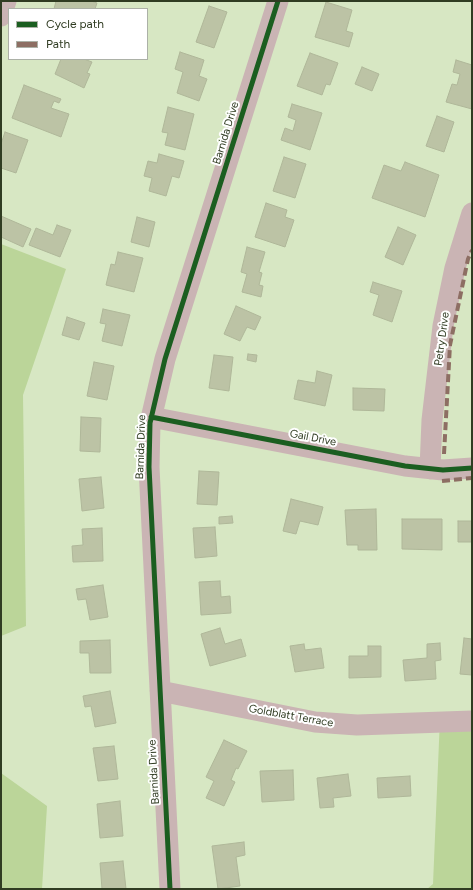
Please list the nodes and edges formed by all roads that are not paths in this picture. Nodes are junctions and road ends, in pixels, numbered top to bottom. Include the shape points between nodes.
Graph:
1 (6, 1) edge
2 (278, 1) edge
3 (1, 16) edge
4 (472, 213) edge
5 (151, 417) junction
6 (472, 468) edge
7 (430, 469) junction
8 (160, 691) junction
9 (472, 721) edge
10 (170, 889) edge

1 - 3 street
2 - 5 street, Barnida Drive via 165,359
4 - 7 street, Petry Drive via 455,268 443,326 432,420
5 - 7 street, Gail Drive
5 - 8 street, Barnida Drive via 149,467
6 - 7 street, Gail Drive
8 - 9 street, Goldblatt Terrace via 315,722 357,725
8 - 10 street, Barnida Drive

